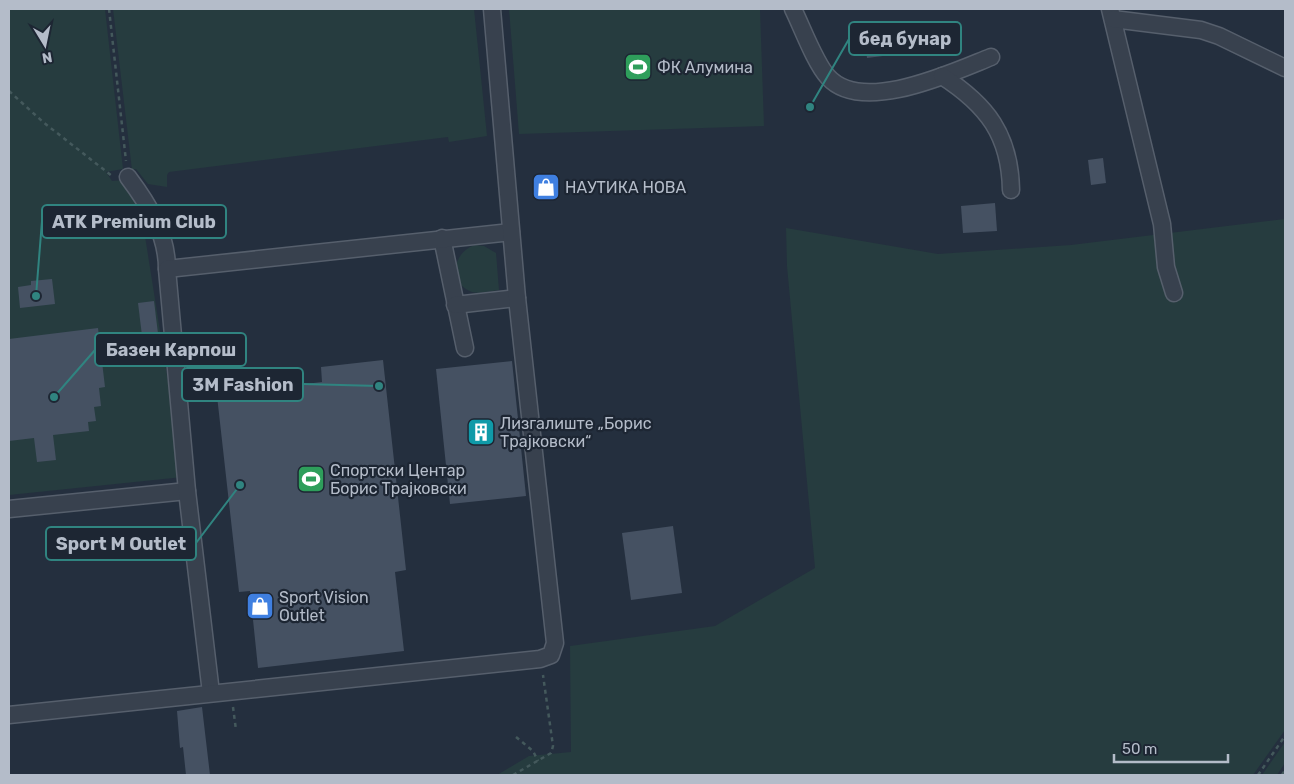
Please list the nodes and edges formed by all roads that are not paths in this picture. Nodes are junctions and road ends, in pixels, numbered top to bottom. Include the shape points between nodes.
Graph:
1 (492, 9) edge
2 (793, 9) edge
3 (1111, 14) edge
4 (991, 57) dead end
5 (1285, 68) edge
6 (942, 76) junction
7 (128, 177) road end
8 (1011, 190) dead end
9 (511, 232) junction
10 (442, 238) junction
11 (167, 269) junction
12 (1174, 293) dead end
13 (517, 298) junction
14 (455, 306) junction
15 (465, 348) dead end
16 (187, 491) junction
17 (9, 509) edge
18 (211, 693) junction
19 (9, 716) edge

1 - 9 street
2 - 6 street via 825,72 844,88 878,92
3 - 5 street via 1201,30
3 - 12 street via 1162,224 1166,267
4 - 6 street
6 - 8 street via 980,107 999,131 1008,153
7 - 11 street via 144,198 164,237
9 - 10 street
9 - 13 street
10 - 11 street
10 - 14 street
11 - 16 street
13 - 14 street
13 - 18 street via 555,643 551,655 540,659
14 - 15 street
16 - 17 street
16 - 18 street
18 - 19 street

